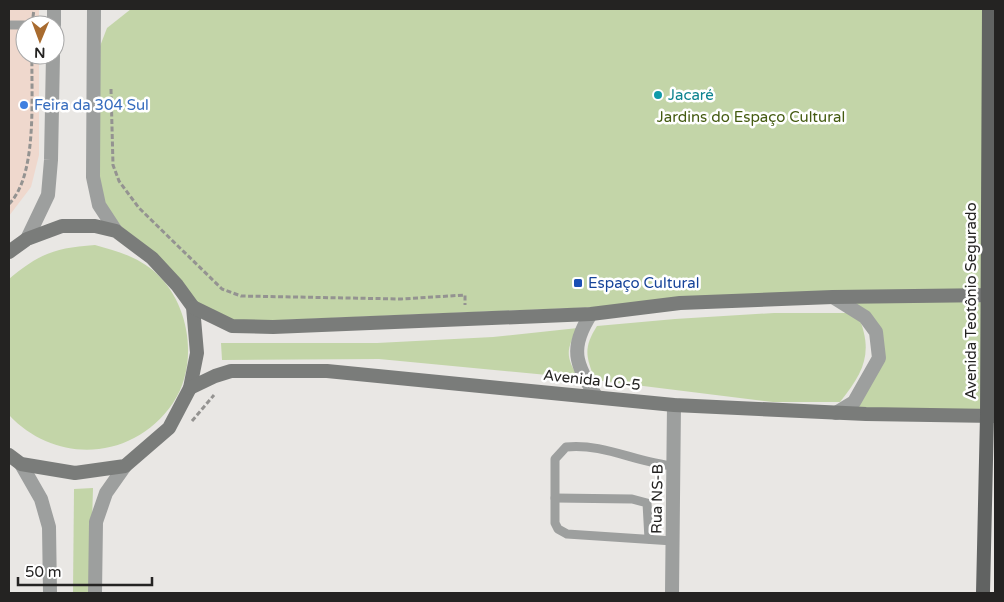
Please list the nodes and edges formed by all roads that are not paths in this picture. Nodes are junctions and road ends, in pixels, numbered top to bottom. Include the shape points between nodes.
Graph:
1 (94, 9) edge
2 (990, 9) edge
3 (53, 65) edge
4 (116, 231) junction
5 (27, 239) junction
6 (9, 252) edge
7 (992, 295) edge
8 (833, 296) junction
9 (193, 307) junction
10 (591, 314) junction
11 (190, 388) junction
12 (596, 396) junction
13 (674, 405) junction
14 (836, 413) junction
15 (991, 416) edge
16 (9, 455) edge
17 (21, 464) junction
18 (125, 466) junction
19 (674, 466) junction
20 (555, 498) junction
21 (648, 539) junction
22 (673, 541) junction
23 (50, 593) edge
24 (95, 593) edge
25 (672, 593) edge
26 (983, 593) edge

1 - 4 street via 93,177 99,205
2 - 7 main road, Avenida Teotônio Segurado
3 - 5 street via 48,195
4 - 5 main road via 95,226 62,226
4 - 9 main road via 152,258 178,285
5 - 6 main road
7 - 8 main road
7 - 15 main road, Avenida Teotônio Segurado
8 - 10 main road via 680,303
8 - 14 street via 865,317 876,332 879,358 854,402
9 - 10 main road via 232,326 348,325
9 - 11 main road via 197,353
10 - 12 street via 577,341 576,358
11 - 12 main road, Avenida LO-5 via 232,371 327,371
11 - 18 main road via 168,428
12 - 13 main road, Avenida LO-5
13 - 14 main road, Avenida LO-5
13 - 19 street, Rua NS-B
14 - 15 main road, Avenida LO-5
15 - 26 main road, Avenida Teotônio Segurado
16 - 17 main road
17 - 18 main road via 75,473
17 - 23 street via 41,499 49,527
18 - 24 street via 106,493 96,522
19 - 20 lane via 651,464 636,457 580,445 566,446 555,459
19 - 22 street, Rua NS-B
20 - 21 lane via 556,523 558,529 567,534
20 - 21 lane via 632,499 647,503
21 - 22 lane
22 - 25 street, Rua NS-B

